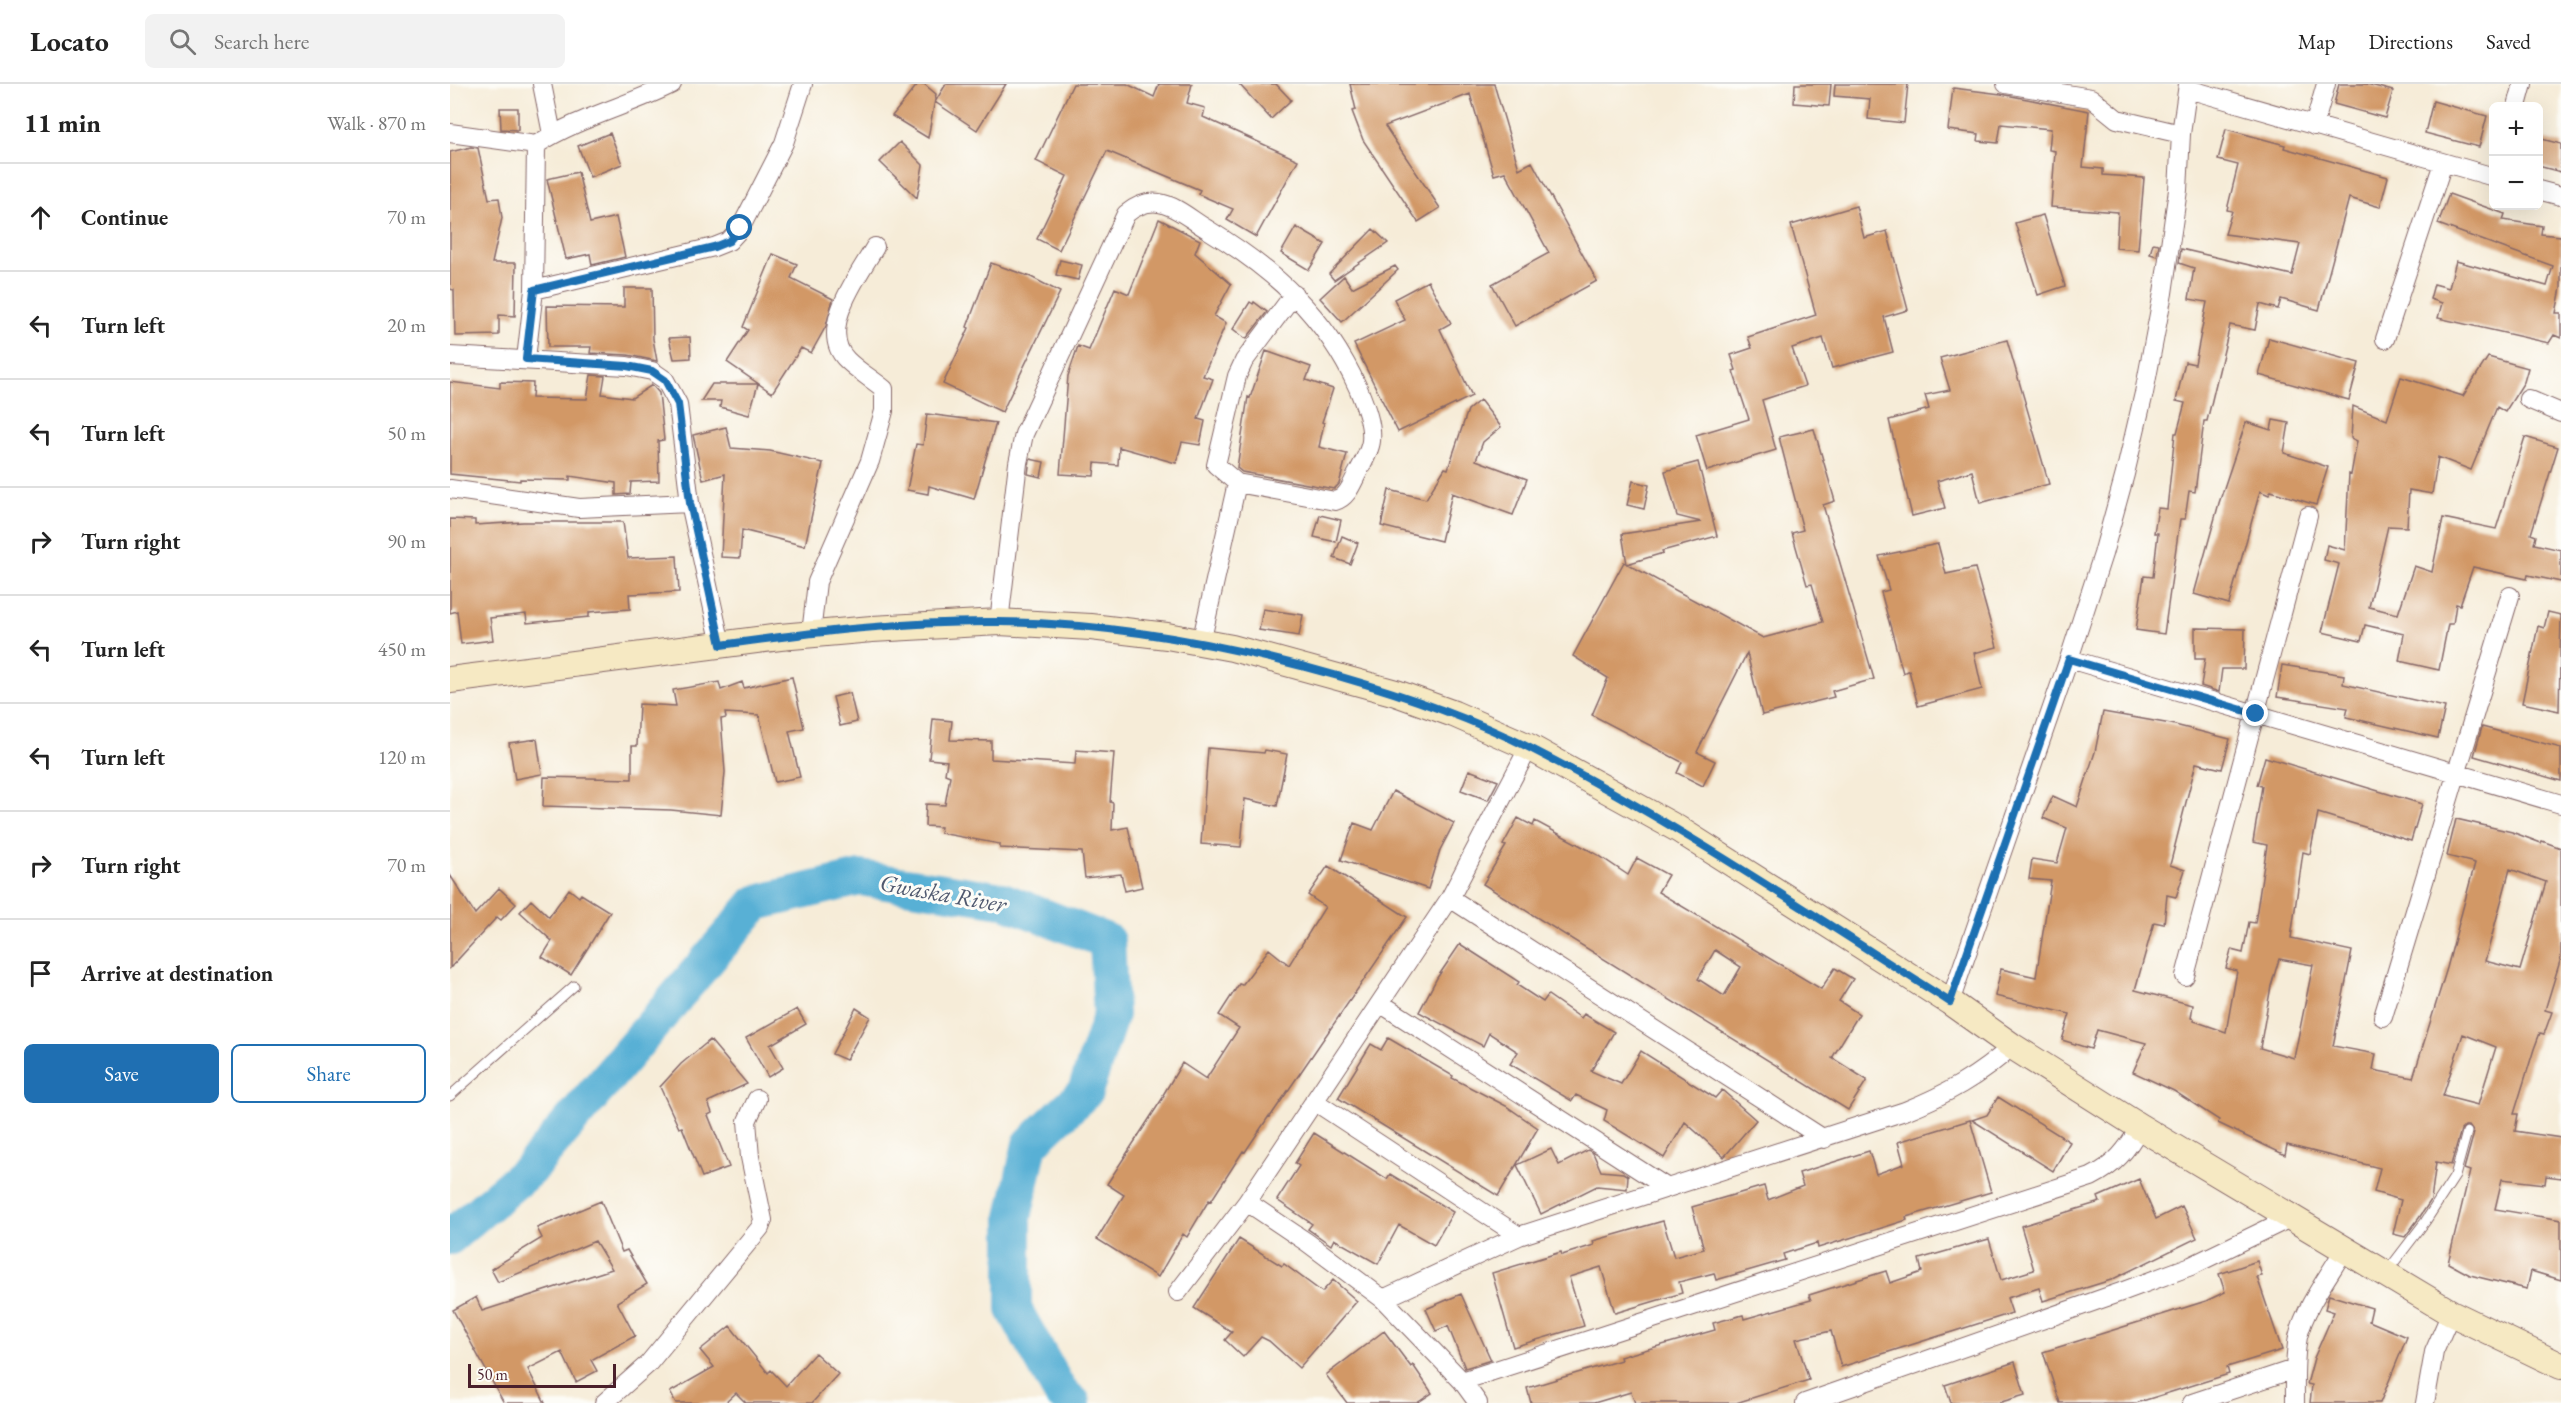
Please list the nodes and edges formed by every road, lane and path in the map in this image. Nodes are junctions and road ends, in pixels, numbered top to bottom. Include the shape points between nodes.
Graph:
1 (542, 84) edge
2 (672, 84) edge
3 (803, 84) edge
4 (2326, 84) edge
5 (2523, 84) edge
6 (2018, 85) edge
7 (2188, 86) edge
8 (2518, 102) edge
9 (2314, 126) junction
10 (450, 133) edge
11 (552, 134) junction
12 (2181, 134) junction
13 (536, 145) junction
14 (2443, 162) junction
15 (2489, 176) edge
16 (2543, 191) edge
17 (2561, 196) edge
18 (875, 248) dead end
19 (534, 290) junction
20 (1294, 294) junction
21 (2385, 339) dead end
22 (450, 356) edge
23 (526, 359) junction
24 (2528, 399) dead end
25 (2561, 413) edge
26 (1237, 483) junction
27 (450, 489) edge
28 (690, 503) junction
29 (2308, 516) dead end
30 (2510, 596) dead end
31 (999, 622) junction
32 (811, 634) junction
33 (1201, 643) junction
34 (721, 645) junction
35 (2069, 659) junction
36 (450, 680) edge
37 (2256, 714) junction
38 (1529, 747) junction
39 (2457, 774) junction
40 (2561, 804) edge
41 (1450, 897) junction
42 (2185, 976) dead end
43 (574, 986) dead end
44 (1950, 1002) junction
45 (1380, 1003) junction
46 (2384, 1017) dead end
47 (2012, 1046) junction
48 (450, 1096) edge
49 (757, 1099) dead end
50 (1314, 1101) junction
51 (2140, 1127) junction
52 (2467, 1132) dead end
53 (1824, 1138) junction
54 (1666, 1187) junction
55 (1246, 1202) junction
56 (2290, 1218) junction
57 (1519, 1236) junction
58 (2344, 1250) junction
59 (2385, 1274) junction
60 (1178, 1292) dead end
61 (1383, 1299) junction
62 (2451, 1313) junction
63 (2561, 1366) edge
64 (2294, 1369) junction
65 (1462, 1381) junction
66 (604, 1403) edge
67 (1478, 1403) edge
68 (1805, 1403) edge
69 (2192, 1403) edge
70 (2295, 1403) edge
71 (2425, 1403) edge

1 - 11 street
2 - 11 street
3 - 19 street via 784,143 740,228 729,241
4 - 9 street
5 - 8 street
6 - 12 street via 2091,98 2117,119
7 - 9 street
7 - 12 street
9 - 14 street
10 - 13 street
11 - 13 street
12 - 35 street via 2178,190 2144,393 2103,554
13 - 19 street
14 - 15 street
14 - 21 street
16 - 17 street
18 - 32 street via 839,308 835,337 845,359 884,389 884,411 870,460 817,582
19 - 23 street
20 - 26 street via 1237,376 1216,465
20 - 26 street via 1326,331 1348,367 1364,401 1371,440 1362,465 1340,500
20 - 31 street via 1249,255 1166,204 1149,202 1126,214 1024,434
22 - 23 street
23 - 28 street via 627,366 652,371 665,380 678,404
24 - 25 street
26 - 33 street
27 - 28 street via 579,508
28 - 34 street
29 - 37 street
30 - 39 street
31 - 32 street
31 - 33 street via 1091,627
32 - 34 street
33 - 38 street via 1396,693
34 - 36 street
35 - 37 street
35 - 44 street
37 - 39 street
37 - 42 street
38 - 41 street
38 - 44 street via 1678,829
39 - 40 street
39 - 46 street
41 - 45 street
41 - 53 street
43 - 48 lane
44 - 47 street
45 - 50 street
45 - 54 street
47 - 51 street
47 - 53 street via 1946,1094
49 - 66 street via 747,1121 763,1220 760,1228 648,1364
50 - 55 street
50 - 57 street
51 - 56 street
51 - 65 street via 2122,1155 2091,1178
52 - 59 lane via 2455,1176
53 - 54 street
54 - 57 street
55 - 60 street
55 - 61 street
56 - 58 street
56 - 68 street via 2190,1266
57 - 61 street
58 - 59 street
58 - 64 street via 2306,1316 2298,1336
59 - 62 street
61 - 65 street
62 - 63 street
62 - 71 street via 2434,1352
64 - 69 street
64 - 70 street
65 - 67 street

